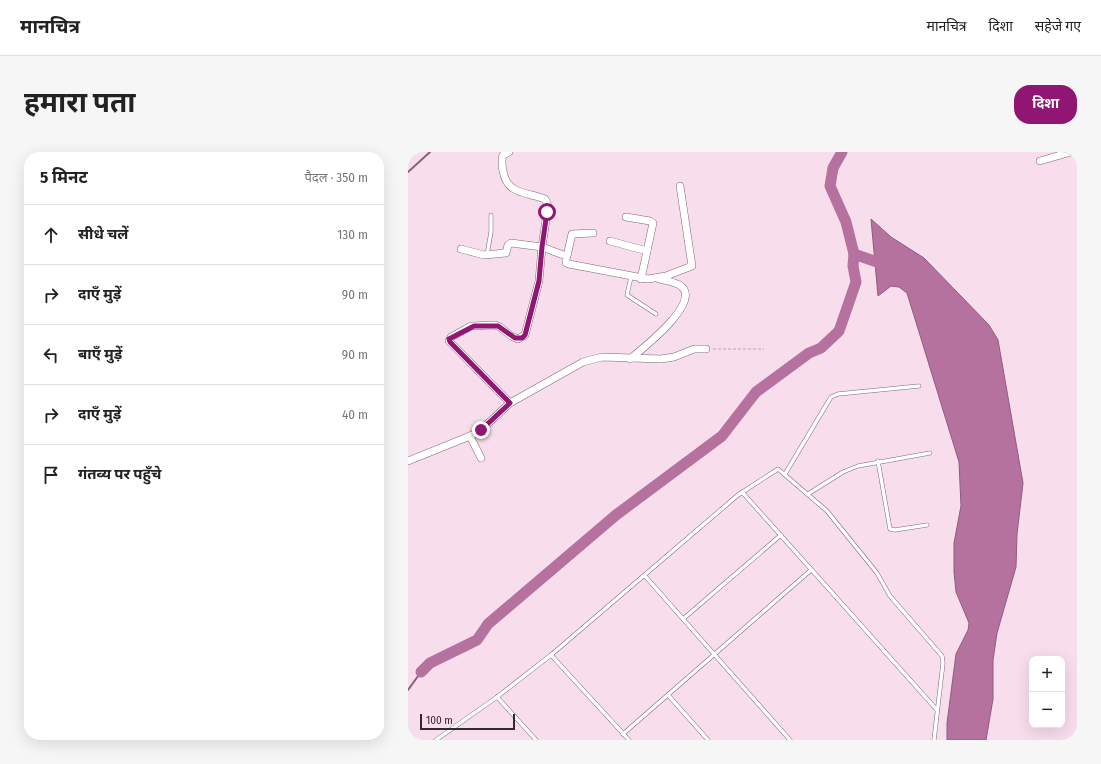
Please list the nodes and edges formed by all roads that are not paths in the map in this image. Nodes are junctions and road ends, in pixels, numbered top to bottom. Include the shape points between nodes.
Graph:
1 (509, 152) edge
2 (1072, 152) edge
3 (1040, 161) dead end
4 (680, 186) dead end
5 (491, 215) dead end
6 (626, 217) dead end
7 (593, 233) dead end
8 (610, 241) dead end
9 (542, 247) junction
10 (460, 249) dead end
11 (647, 251) junction
12 (487, 256) junction
13 (566, 256) junction
14 (631, 277) junction
15 (642, 278) junction
16 (657, 278) junction
17 (656, 314) dead end
18 (706, 349) road end
19 (630, 359) junction
20 (919, 386) dead end
21 (510, 403) junction
22 (470, 436) junction
23 (930, 453) dead end
24 (481, 458) dead end
25 (408, 461) edge
26 (878, 461) junction
27 (785, 474) junction
28 (742, 492) junction
29 (808, 494) junction
30 (927, 525) dead end
31 (780, 535) junction
32 (811, 570) junction
33 (645, 576) junction
34 (683, 619) junction
35 (714, 654) junction
36 (552, 655) junction
37 (668, 695) junction
38 (497, 697) junction
39 (937, 710) junction
40 (623, 734) junction
41 (436, 740) edge
42 (536, 740) edge
43 (629, 740) edge
44 (708, 740) edge
45 (790, 740) edge
46 (934, 740) edge

1 - 9 street via 503,156 502,161 505,180 521,194 548,202
2 - 3 street
4 - 16 street via 692,266
5 - 12 lane
6 - 11 street via 652,222
7 - 13 street via 572,234
8 - 11 street
9 - 12 street via 511,243 506,253
9 - 13 street
9 - 21 street via 539,281 527,329 522,338 515,338 498,326 474,326 449,339
10 - 12 street
11 - 15 street
13 - 14 street via 567,263
14 - 15 street
14 - 17 lane via 627,295
15 - 16 street
16 - 19 street via 682,286 685,302 665,327
18 - 19 street via 694,349 661,359
19 - 21 street via 602,357 583,362
20 - 27 lane via 830,397
21 - 22 street via 481,430
22 - 24 street
22 - 25 street
23 - 26 lane
26 - 29 lane via 843,472
26 - 30 lane via 890,529
27 - 28 lane via 780,469 775,469
27 - 29 lane
28 - 31 lane
28 - 33 lane
29 - 39 lane via 827,511 877,573 890,596 942,656
31 - 32 lane
31 - 34 lane
32 - 35 lane
32 - 39 lane
33 - 34 lane
33 - 36 lane
34 - 35 lane
35 - 37 lane
35 - 45 lane
36 - 38 lane
36 - 40 lane
37 - 40 lane
37 - 44 lane
38 - 41 lane
38 - 42 lane
39 - 46 lane
40 - 43 lane

